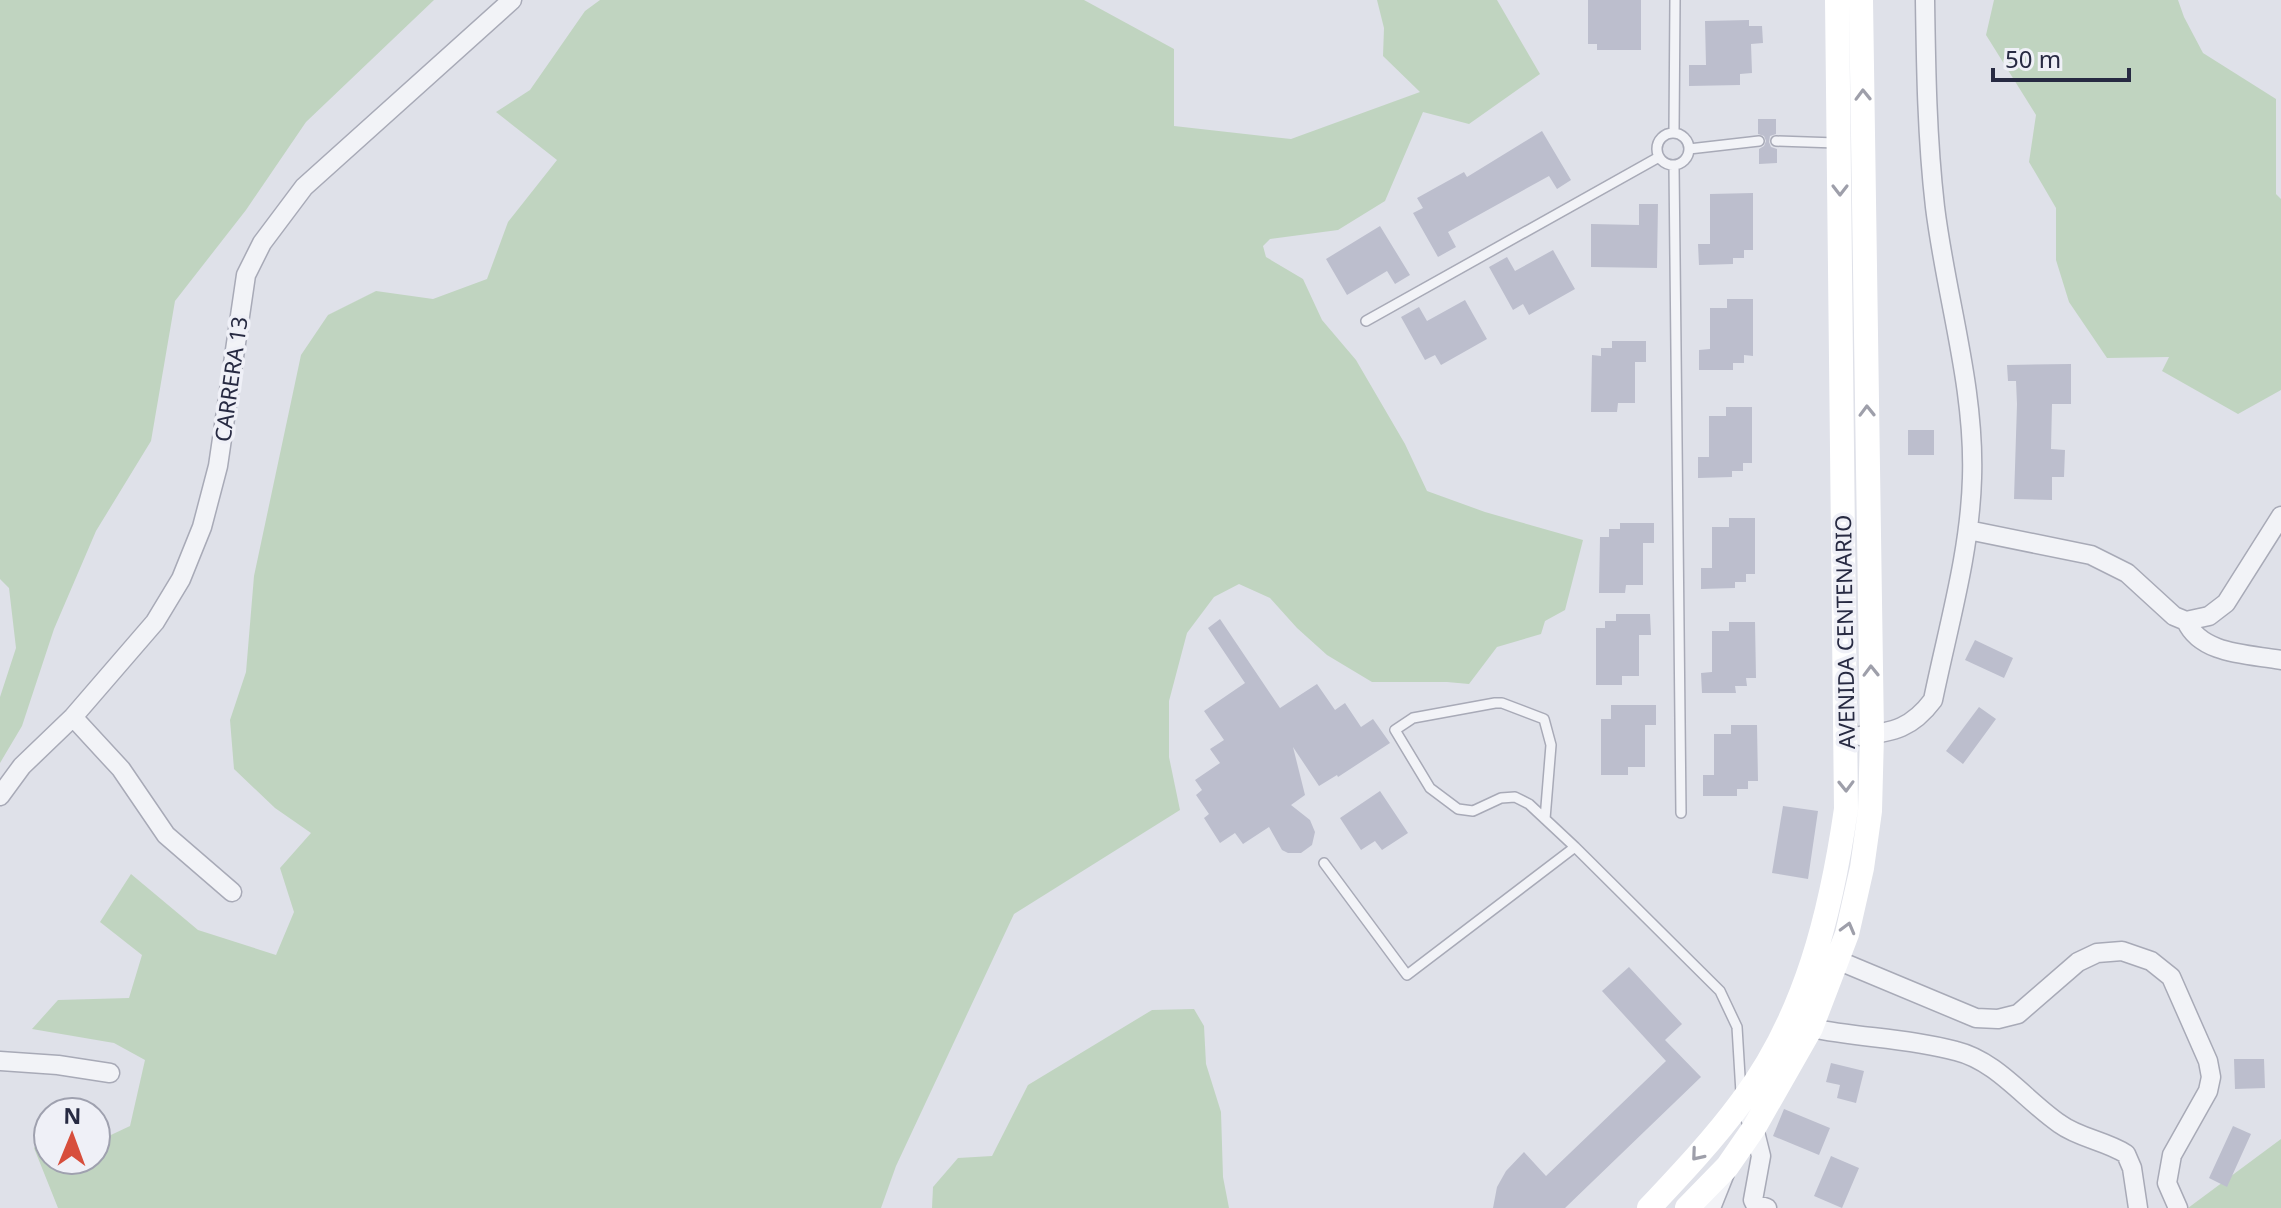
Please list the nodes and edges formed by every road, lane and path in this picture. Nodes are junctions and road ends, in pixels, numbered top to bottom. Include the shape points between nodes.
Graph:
1 (512, 0) edge
2 (1675, 0) edge
3 (1837, 0) edge
4 (1861, 0) edge
5 (1925, 0) edge
6 (1674, 132) junction
7 (1759, 141) dead end
8 (1776, 141) dead end
9 (1852, 143) junction
10 (1689, 149) junction
11 (1659, 157) junction
12 (1674, 165) junction
13 (1366, 321) dead end
14 (2281, 516) edge
15 (1968, 530) junction
16 (2186, 621) junction
17 (2281, 660) edge
18 (73, 717) junction
19 (1872, 735) junction
20 (1845, 738) junction
21 (0, 796) edge
22 (1681, 813) dead end
23 (1545, 819) junction
24 (1575, 847) junction
25 (1324, 863) dead end
26 (232, 892) dead end
27 (1837, 960) junction
28 (1811, 1028) junction
29 (0, 1061) edge
30 (110, 1073) dead end
31 (1743, 1100) junction
32 (1754, 1128) junction
33 (1727, 1167) junction
34 (1649, 1208) edge
35 (1687, 1208) edge
36 (1711, 1208) edge
37 (1767, 1208) edge
38 (2138, 1208) edge
39 (2178, 1208) edge

1 - 18 street, CARRERA 13 via 304,187 262,243 246,275 218,466 181,579 155,622
2 - 6 lane
3 - 9 main road, AVENIDA CENTENARIO
9 -> 4 main road
5 - 15 street via 1926,113 1935,209 1972,437
6 - 10 lane via 1683,136
6 - 11 lane via 1659,140
7 - 10 lane
8 - 9 lane
19 -> 9 main road
9 -> 20 main road, AVENIDA CENTENARIO
10 - 12 lane via 1686,159
11 - 12 lane
11 - 13 lane
12 - 22 lane
14 - 16 street via 2226,603 2209,616
15 - 16 street via 2091,555 2127,573
15 - 19 street via 1933,700 1919,719
16 - 17 street via 2192,634 2213,648
18 - 21 street, CARRERA 13 via 22,766
18 - 26 street via 121,769 166,835
19 - 20 street
27 -> 19 main road via 1862,868
20 -> 31 main road, AVENIDA CENTENARIO via 1846,809 1824,927 1802,995
23 - 23 lane via 1515,797 1473,811 1458,809 1430,788 1395,730 1413,718 1495,703 1544,719 1551,745
23 - 24 lane
24 - 25 lane via 1407,975
24 - 31 lane via 1720,991 1737,1027
27 - 28 main road
27 - 39 street via 1976,1018 1998,1019 2018,1014 2078,962 2097,953 2122,951 2151,961 2171,977 2211,1077 2172,1155 2167,1183
28 - 32 main road
28 - 38 street via 1915,1041 1958,1051 1992,1067 2063,1126 2126,1154
29 - 30 street
31 - 32 street
31 -> 34 main road, AVENIDA CENTENARIO
32 - 33 main road
32 - 37 street via 1762,1160 1753,1200
33 - 35 main road
33 - 36 street

